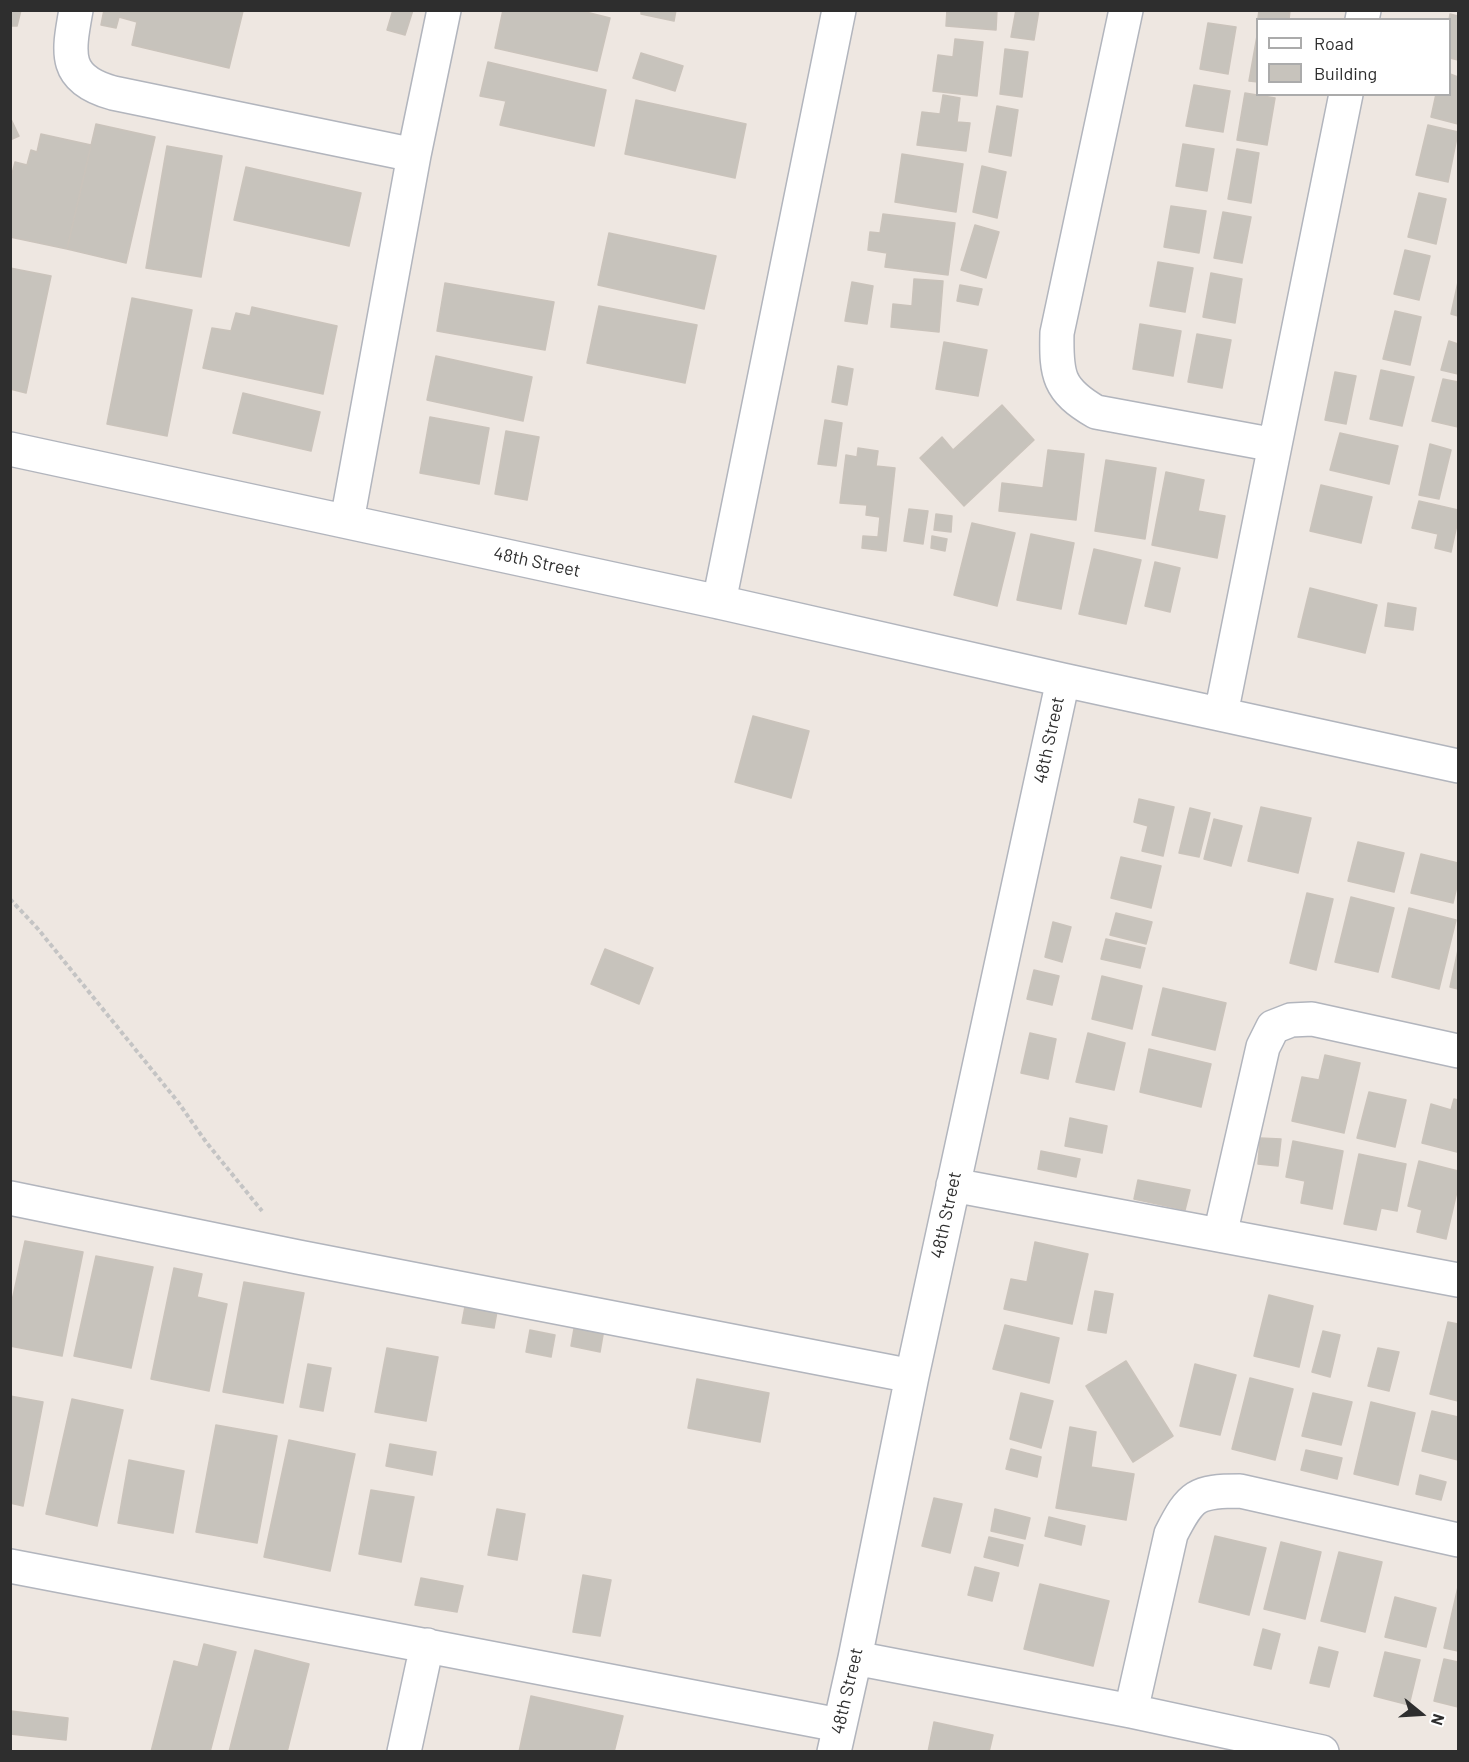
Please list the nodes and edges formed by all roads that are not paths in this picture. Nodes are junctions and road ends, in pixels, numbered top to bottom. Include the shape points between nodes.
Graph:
1 (76, 10) edge
2 (444, 10) edge
3 (839, 10) edge
4 (1126, 10) edge
5 (1346, 96) edge
6 (414, 155) junction
7 (1275, 445) junction
8 (10, 449) edge
9 (347, 520) junction
10 (719, 602) junction
11 (1063, 680) junction
12 (1221, 714) junction
13 (1458, 766) edge
14 (1458, 1051) edge
15 (953, 1185) junction
16 (10, 1198) edge
17 (1220, 1235) junction
18 (1458, 1280) edge
19 (912, 1376) junction
20 (1458, 1540) edge
21 (10, 1566) edge
22 (427, 1644) junction
23 (855, 1658) junction
24 (1131, 1711) junction
25 (836, 1738) edge
26 (404, 1752) edge
27 (1322, 1752) edge

1 - 6 street via 71,58 79,76 95,88
2 - 6 street
3 - 10 street
4 - 7 street via 1057,333 1057,361 1063,385 1096,412
5 - 7 street
6 - 9 street
7 - 12 street
8 - 9 street, 48th Street
9 - 10 street, 48th Street
10 - 11 street, 48th Street
11 - 12 street, 48th Street
11 - 15 street, 48th Street
12 - 13 street, 48th Street
14 - 17 street via 1312,1019 1291,1020 1273,1027 1263,1047
15 - 17 street
15 - 19 street, 48th Street
16 - 19 street
17 - 18 street
19 - 23 street, 48th Street
20 - 24 street via 1240,1491 1200,1495 1183,1511 1171,1534
21 - 22 street
22 - 25 street
22 - 26 street
23 - 24 street
23 - 25 street, 48th Street
24 - 27 street

